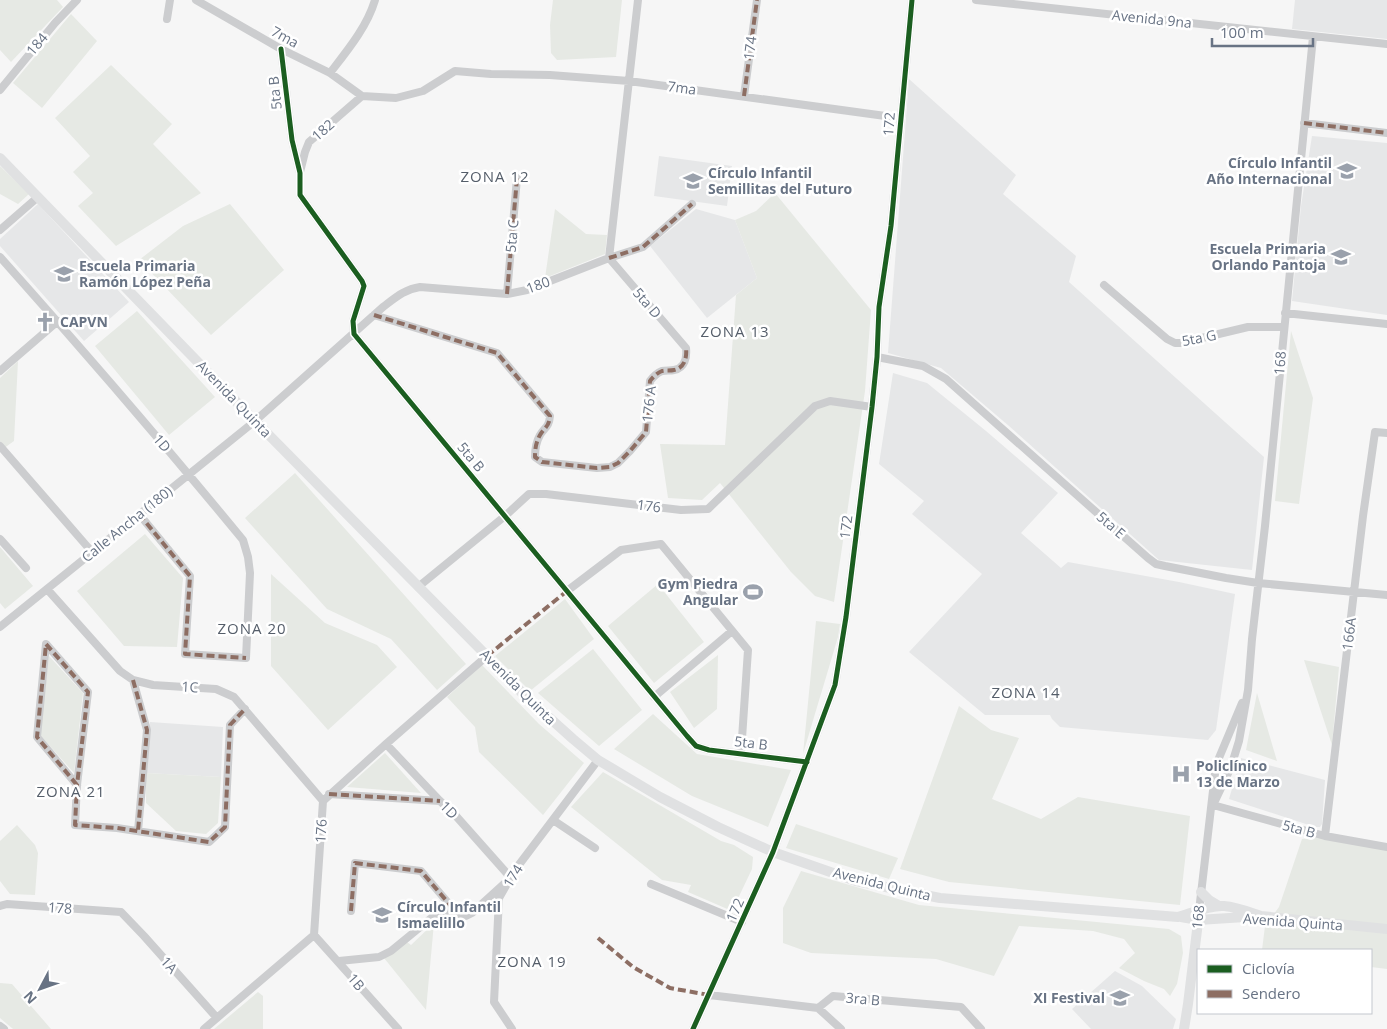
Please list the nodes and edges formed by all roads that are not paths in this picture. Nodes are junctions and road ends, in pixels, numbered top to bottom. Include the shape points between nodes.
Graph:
1 (77, 0) edge
2 (170, 0) edge
3 (196, 0) edge
4 (375, 0) edge
5 (638, 0) edge
6 (756, 0) edge
7 (912, 0) edge
8 (976, 0) edge
9 (167, 19) dead end
10 (1313, 37) junction
11 (1387, 44) edge
12 (281, 48) junction
13 (330, 73) junction
14 (629, 80) junction
15 (0, 90) edge
16 (362, 96) junction
17 (744, 96) junction
18 (900, 118) junction
19 (1304, 122) junction
20 (1387, 133) edge
21 (0, 158) edge
22 (300, 173) junction
23 (517, 178) dead end
24 (38, 197) junction
25 (692, 204) dead end
26 (0, 230) edge
27 (0, 257) edge
28 (609, 258) junction
29 (1104, 285) dead end
30 (507, 294) junction
31 (1285, 313) junction
32 (374, 315) junction
33 (58, 321) junction
34 (1387, 324) edge
35 (1284, 327) junction
36 (354, 334) junction
37 (686, 348) joint
38 (877, 357) junction
39 (0, 371) edge
40 (872, 407) junction
41 (255, 421) junction
42 (1387, 433) edge
43 (0, 446) edge
44 (189, 474) junction
45 (139, 514) junction
46 (505, 516) junction
47 (0, 539) edge
48 (92, 552) junction
49 (26, 568) dead end
50 (1258, 583) junction
51 (418, 587) junction
52 (47, 589) junction
53 (567, 591) junction
54 (1354, 592) junction
55 (1387, 595) edge
56 (0, 627) edge
57 (732, 631) junction
58 (487, 656) junction
59 (134, 680) junction
60 (1248, 690) junction
61 (654, 697) junction
62 (245, 709) junction
63 (386, 744) junction
64 (741, 753) junction
65 (598, 760) junction
66 (807, 762) junction
67 (77, 785) junction
68 (326, 797) junction
69 (440, 801) junction
70 (1213, 805) junction
71 (553, 820) junction
72 (138, 831) junction
73 (1325, 836) junction
74 (1387, 847) edge
75 (594, 848) dead end
76 (773, 852) junction
77 (511, 878) junction
78 (651, 884) dead end
79 (1201, 892) junction
80 (0, 906) edge
81 (1219, 906) junction
82 (351, 911) dead end
83 (121, 912) joint
84 (456, 912) junction
85 (1199, 915) junction
86 (1262, 916) junction
87 (742, 922) junction
88 (1387, 929) edge
89 (314, 935) junction
90 (339, 961) junction
91 (709, 995) junction
92 (818, 1008) junction
93 (217, 1018) junction
94 (0, 1026) edge
95 (4, 1029) edge
96 (204, 1029) edge
97 (398, 1029) edge
98 (512, 1029) edge
99 (693, 1029) edge
100 (841, 1029) edge
101 (981, 1029) edge
102 (1184, 1029) edge

1 - 15 street, 184
2 - 9 street
3 - 12 street, 7ma
4 - 13 street via 372,13
5 - 14 street
6 - 17 street, 174
7 - 18 street, 172
8 - 10 street, Avenida 9na
10 - 11 street, Avenida 9na
10 - 19 street, 168
12 - 13 street, 7ma
12 - 22 street, 5ta B via 292,140
13 - 16 street, 7ma
14 - 16 street, 7ma via 455,71 423,91 396,98
14 - 17 street, 7ma
14 - 28 street
16 - 22 street, 182 via 309,142
17 - 18 street, 7ma
18 - 38 street, 172 via 891,226 879,307
19 - 20 street
19 - 31 street, 168
21 - 24 main road, Avenida Quinta
22 - 36 street, 5ta B via 300,194 364,286 353,321
23 - 30 street, 5ta C
24 - 26 street
24 - 41 main road, Avenida Quinta
25 - 28 street, 180 via 643,247
27 - 33 street, 1D
28 - 30 street, 180 via 527,290
28 - 37 street, 5ta D
29 - 35 street, 5ta G via 1175,343 1248,327
30 - 32 street, 180 via 410,288
31 - 34 street
31 - 35 street, 168
32 - 36 street, 180
32 - 37 street, 176 A via 497,353 550,416 549,424 535,447 535,457 542,462 597,468 618,463 646,432 650,381 660,372 681,368 687,355
33 - 39 street
33 - 44 street, 1D
35 - 50 street, 168
36 - 41 street, 180
36 - 46 street, 5ta B
38 - 40 street, 172
38 - 50 street, 5ta E via 922,366 946,379 1156,564
40 - 46 street, 176 via 830,401 815,406 708,509 681,510 529,494
40 - 66 street, 172 via 835,686
41 - 44 street, Calle Ancha (180)
41 - 51 main road, Avenida Quinta
42 - 54 street, 166A via 1375,432
43 - 48 street
44 - 45 street, Calle Ancha (180)
44 - 45 street, 1D via 243,540 250,573 246,658 185,654 190,576
45 - 48 street, Calle Ancha (180)
46 - 51 street, 176
46 - 53 street, 5ta B
47 - 49 street
48 - 52 street, Calle Ancha (180)
50 - 54 street, 5ta E
50 - 60 street, 168
51 - 58 main road, Avenida Quinta
52 - 56 street, Calle Ancha (180)
52 - 59 street, 1C via 120,671
53 - 57 street, 5ta B via 621,550 661,544
53 - 61 street, 5ta B
54 - 55 street, 5ta E
54 - 73 street, 166A
57 - 61 street
57 - 64 street, 5ta B via 748,650
58 - 63 street
58 - 65 main road, Avenida Quinta via 524,695
59 - 62 street, 1C via 153,685 216,688 234,696
59 - 72 street via 147,730
60 - 70 street, 168 via 1239,742
60 - 70 street, 168 via 1216,765
61 - 64 street, 5ta B via 696,746
62 - 68 street, 1C
62 - 72 street via 230,725 225,828 209,842
63 - 68 street
63 - 69 street, 1D
64 - 66 street, 5ta B
65 - 71 street, 174
65 - 76 main road, Avenida Quinta via 660,797
66 - 76 street, 172
67 - 67 street via 37,737 46,644 88,692
67 - 72 street via 75,825
68 - 69 street
68 - 89 street, 176
69 - 77 street, 1D
70 - 73 street, 5ta B
70 - 79 street, 168
71 - 75 street
71 - 77 street, 174
73 - 74 street, 5ta B
76 - 85 main road, Avenida Quinta via 856,881 940,898 1178,917
76 - 87 street, 172
77 - 84 street via 472,913 466,916
77 - 98 street, 174 via 499,898 494,1002
78 - 87 street
79 - 81 main road
79 - 85 street, 168
80 - 83 street, 178
81 - 85 main road
81 - 86 main road
82 - 84 street via 356,863 421,871
83 - 93 street, 1A
84 - 90 street via 444,910 435,915 379,957
85 - 86 main road, Avenida Quinta
85 - 102 main road, 168
86 - 88 main road, Avenida Quinta
87 - 91 street, 172
89 - 90 street, 1B
89 - 93 street
90 - 97 street, 1B
91 - 92 street
91 - 99 street, 172
92 - 100 street
92 - 101 street, 3ra B via 833,996 961,1007
93 - 96 street
94 - 95 street

